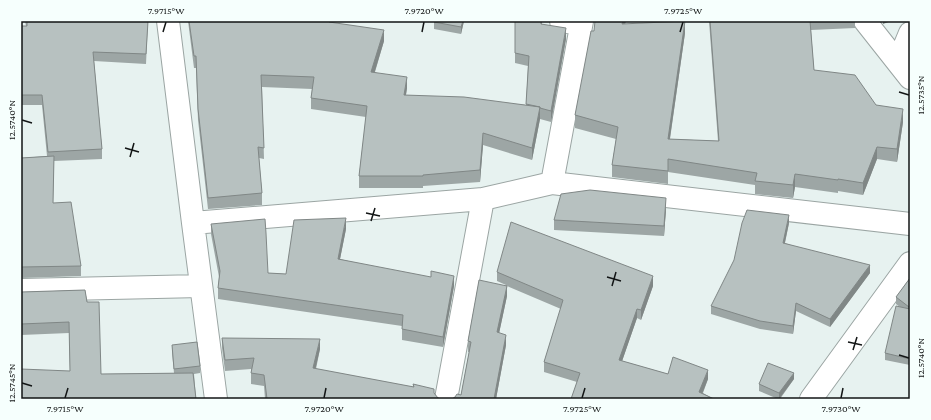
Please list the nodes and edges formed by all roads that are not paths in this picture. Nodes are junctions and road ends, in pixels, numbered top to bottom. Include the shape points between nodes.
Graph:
1 (168, 21) edge
2 (865, 21) edge
3 (575, 22) edge
4 (910, 33) edge
5 (904, 70) edge
6 (552, 183) junction
7 (483, 199) junction
8 (193, 223) junction
9 (910, 224) edge
10 (910, 263) edge
11 (201, 286) junction
12 (21, 290) edge
13 (216, 399) edge
14 (446, 399) edge
15 (811, 399) edge

1 - 8 street
2 - 5 street
3 - 6 street
4 - 5 street
6 - 7 street
6 - 9 street
7 - 8 street
7 - 14 street
8 - 11 street
10 - 15 street
11 - 12 street
11 - 13 street

